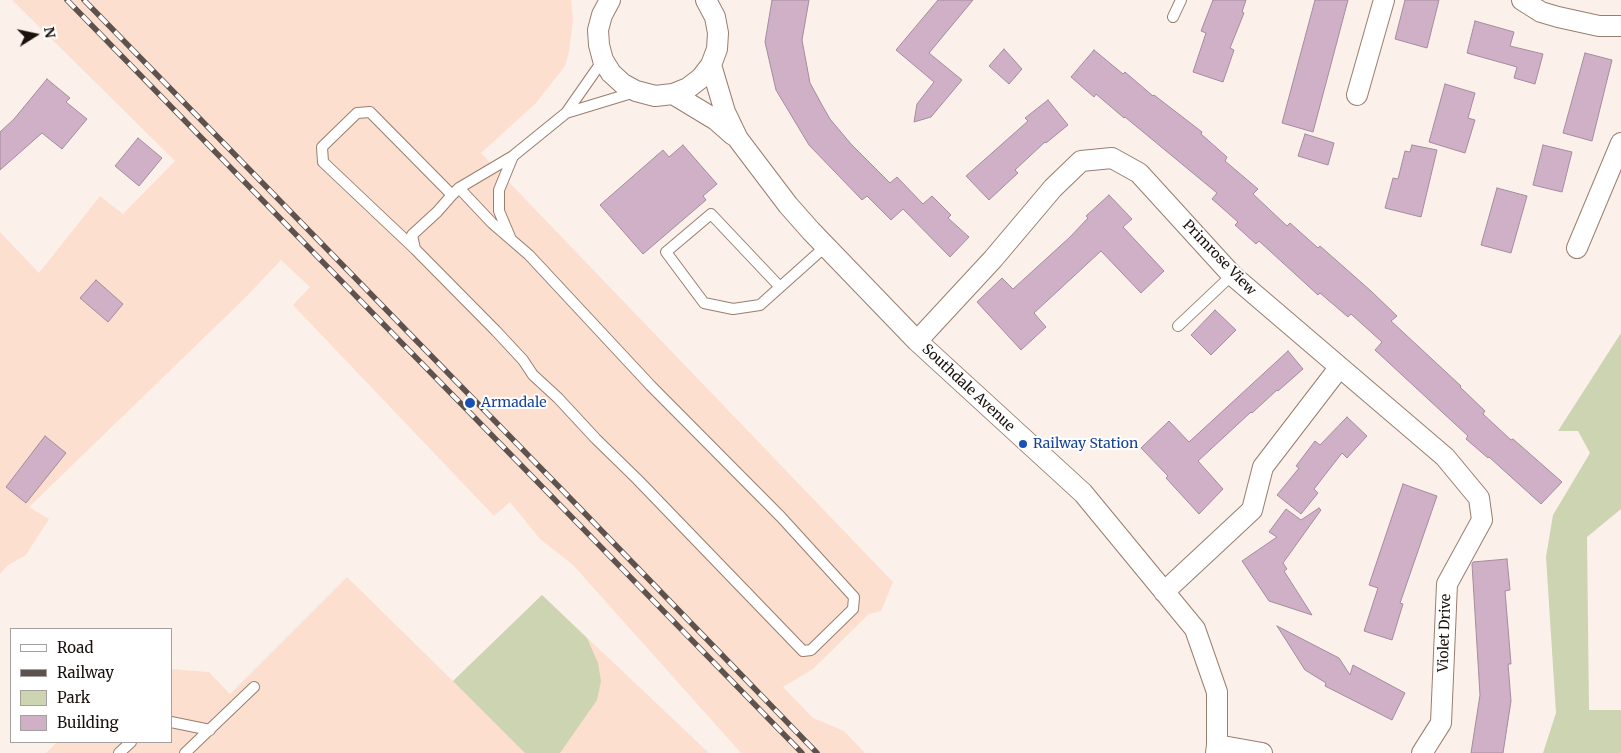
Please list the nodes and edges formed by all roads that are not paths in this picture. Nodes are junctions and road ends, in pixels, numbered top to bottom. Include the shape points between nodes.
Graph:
1 (610, 0) edge
2 (1181, 0) edge
3 (1384, 0) edge
4 (1522, 0) edge
5 (708, 1) edge
6 (1173, 17) dead end
7 (1621, 26) edge
8 (603, 60) junction
9 (711, 65) junction
10 (636, 91) junction
11 (673, 94) junction
12 (1357, 95) dead end
13 (566, 113) junction
14 (738, 139) junction
15 (1621, 143) edge
16 (513, 156) junction
17 (456, 192) junction
18 (512, 240) junction
19 (826, 246) junction
20 (1577, 248) dead end
21 (414, 249) junction
22 (1232, 275) junction
23 (780, 287) junction
24 (1178, 326) dead end
25 (917, 341) junction
26 (1339, 368) junction
27 (1164, 592) junction
28 (254, 687) dead end
29 (172, 722) edge
30 (210, 730) junction
31 (129, 743) edge
32 (1217, 749) edge
33 (119, 753) edge
34 (185, 753) edge
35 (1262, 753) edge
36 (1422, 753) edge

1 - 8 street via 598,30
2 - 6 lane
3 - 12 street
4 - 7 street via 1541,12 1558,17 1599,26
5 - 9 street via 718,33 717,50
8 - 10 street via 623,84
8 - 13 lane
9 - 11 street via 688,88
9 - 14 street, Southdale Avenue via 725,112
10 - 11 street via 655,96
10 - 13 lane
11 - 14 street, Southdale Avenue via 716,120
13 - 16 lane
14 - 19 street, Southdale Avenue via 788,205
15 - 20 street
16 - 17 lane
16 - 18 lane via 499,190 499,211
17 - 18 lane
17 - 21 lane via 412,235
17 - 21 lane via 370,112 357,113 322,147 323,162
18 - 21 lane via 781,517 854,597 853,608 811,650 803,651 796,644 533,376 496,331
19 - 23 lane
19 - 25 street, Southdale Avenue
22 - 24 lane
22 - 25 street, Primrose View via 1139,173 1112,158 1080,161
22 - 26 street, Primrose View
23 - 23 lane via 760,305 734,309 704,303 666,252 711,214
25 - 27 street, Southdale Avenue via 1083,493
26 - 27 street via 1263,467 1252,510
26 - 36 street, Violet Drive via 1445,457 1479,498 1482,520 1447,584 1441,723
27 - 32 street, Southdale Avenue via 1195,629 1217,692
28 - 30 lane
29 - 30 lane
30 - 34 lane
31 - 33 lane
32 - 35 street

